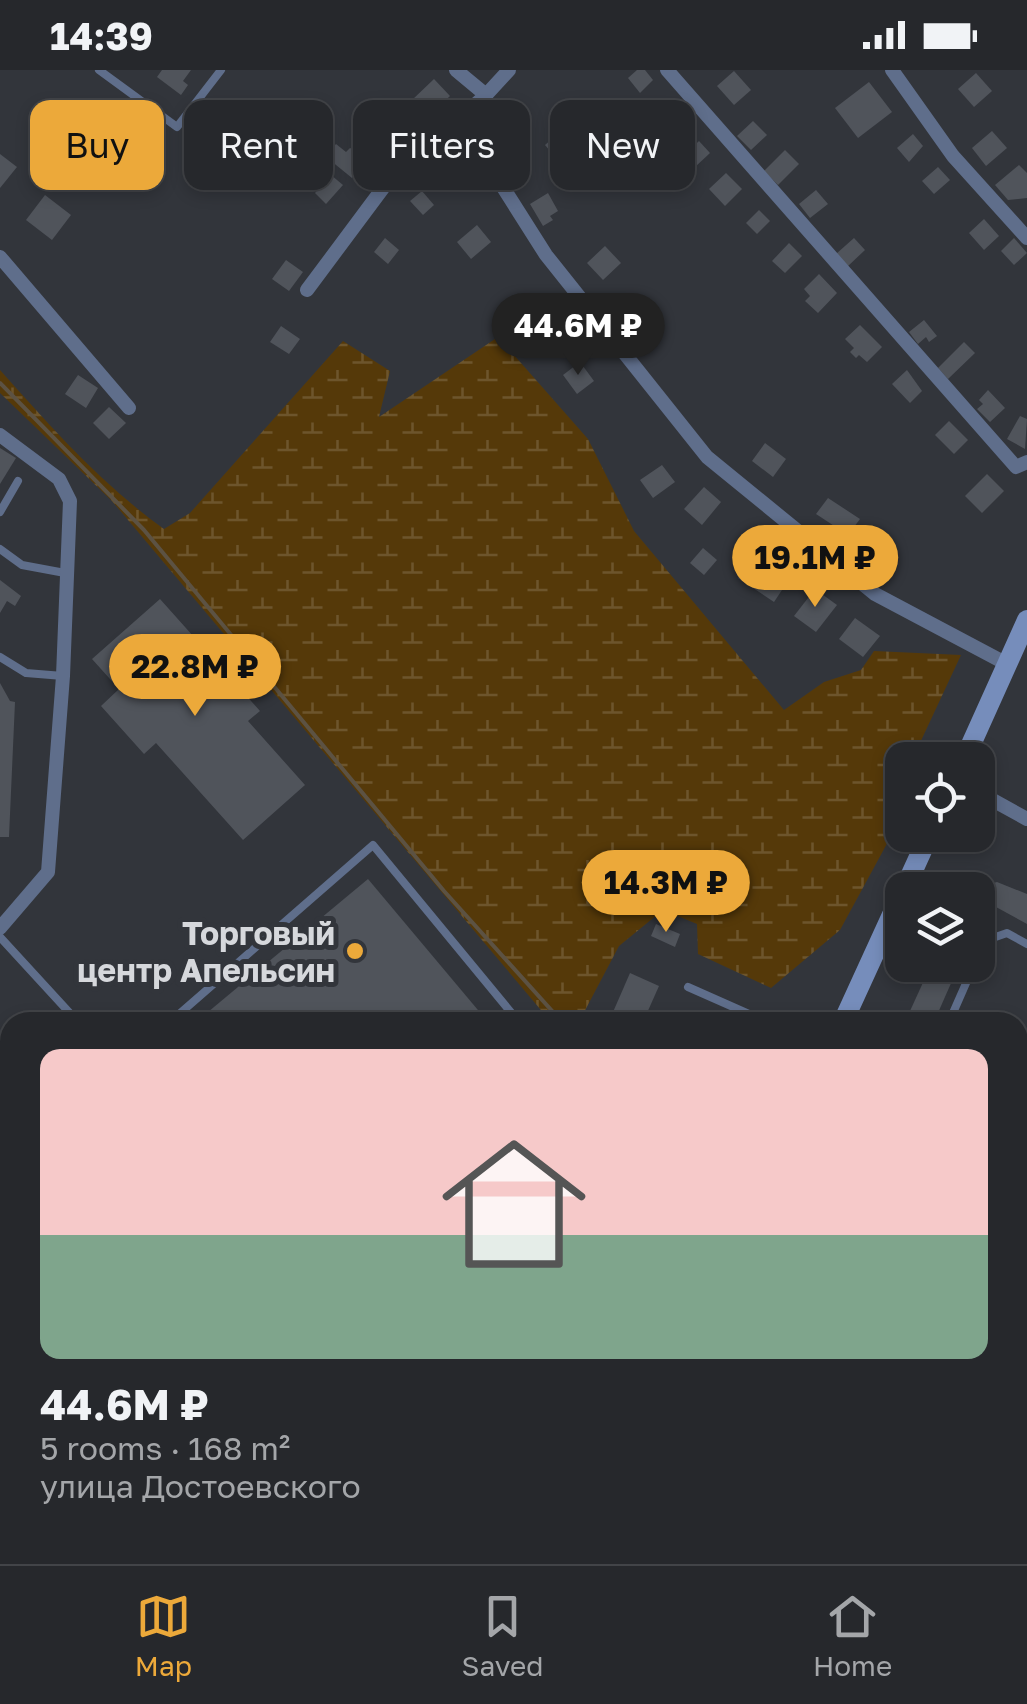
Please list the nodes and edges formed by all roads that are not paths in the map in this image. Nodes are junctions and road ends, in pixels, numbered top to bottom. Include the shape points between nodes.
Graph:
1 (98, 70) edge
2 (221, 70) edge
3 (456, 70) edge
4 (509, 70) edge
5 (668, 70) edge
6 (892, 70) edge
7 (486, 95) junction
8 (480, 100) edge
9 (381, 190) edge
10 (505, 190) edge
11 (1027, 238) edge
12 (0, 257) edge
13 (306, 290) dead end
14 (128, 408) dead end
15 (0, 435) edge
16 (1022, 465) edge
17 (18, 481) dead end
18 (0, 512) edge
19 (0, 549) edge
20 (65, 574) junction
21 (1027, 620) edge
22 (0, 657) edge
23 (1007, 664) junction
24 (63, 676) junction
25 (972, 742) edge
26 (995, 801) edge
27 (1027, 819) edge
28 (0, 928) edge
29 (885, 931) edge
30 (0, 936) edge
31 (995, 937) edge
32 (1027, 944) edge
33 (967, 982) edge
34 (688, 986) dead end
35 (69, 1012) edge
36 (181, 1012) edge
37 (511, 1012) edge
38 (745, 1012) edge
39 (848, 1012) edge
40 (953, 1012) edge

1 - 2 lane via 176,127
3 - 7 street
4 - 7 street
5 - 16 street
6 - 11 street via 953,156
7 - 8 street
9 - 13 street
10 - 23 street via 546,255 706,457 875,594
12 - 14 street
15 - 20 street via 59,479 70,500
17 - 18 lane
19 - 20 lane via 22,565
20 - 24 street
21 - 23 main road
22 - 24 lane via 26,673
23 - 25 main road
24 - 28 street via 48,872
26 - 27 street
29 - 39 main road
30 - 35 lane
31 - 32 lane via 1007,933
33 - 40 lane
34 - 38 lane
36 - 37 lane via 373,845

